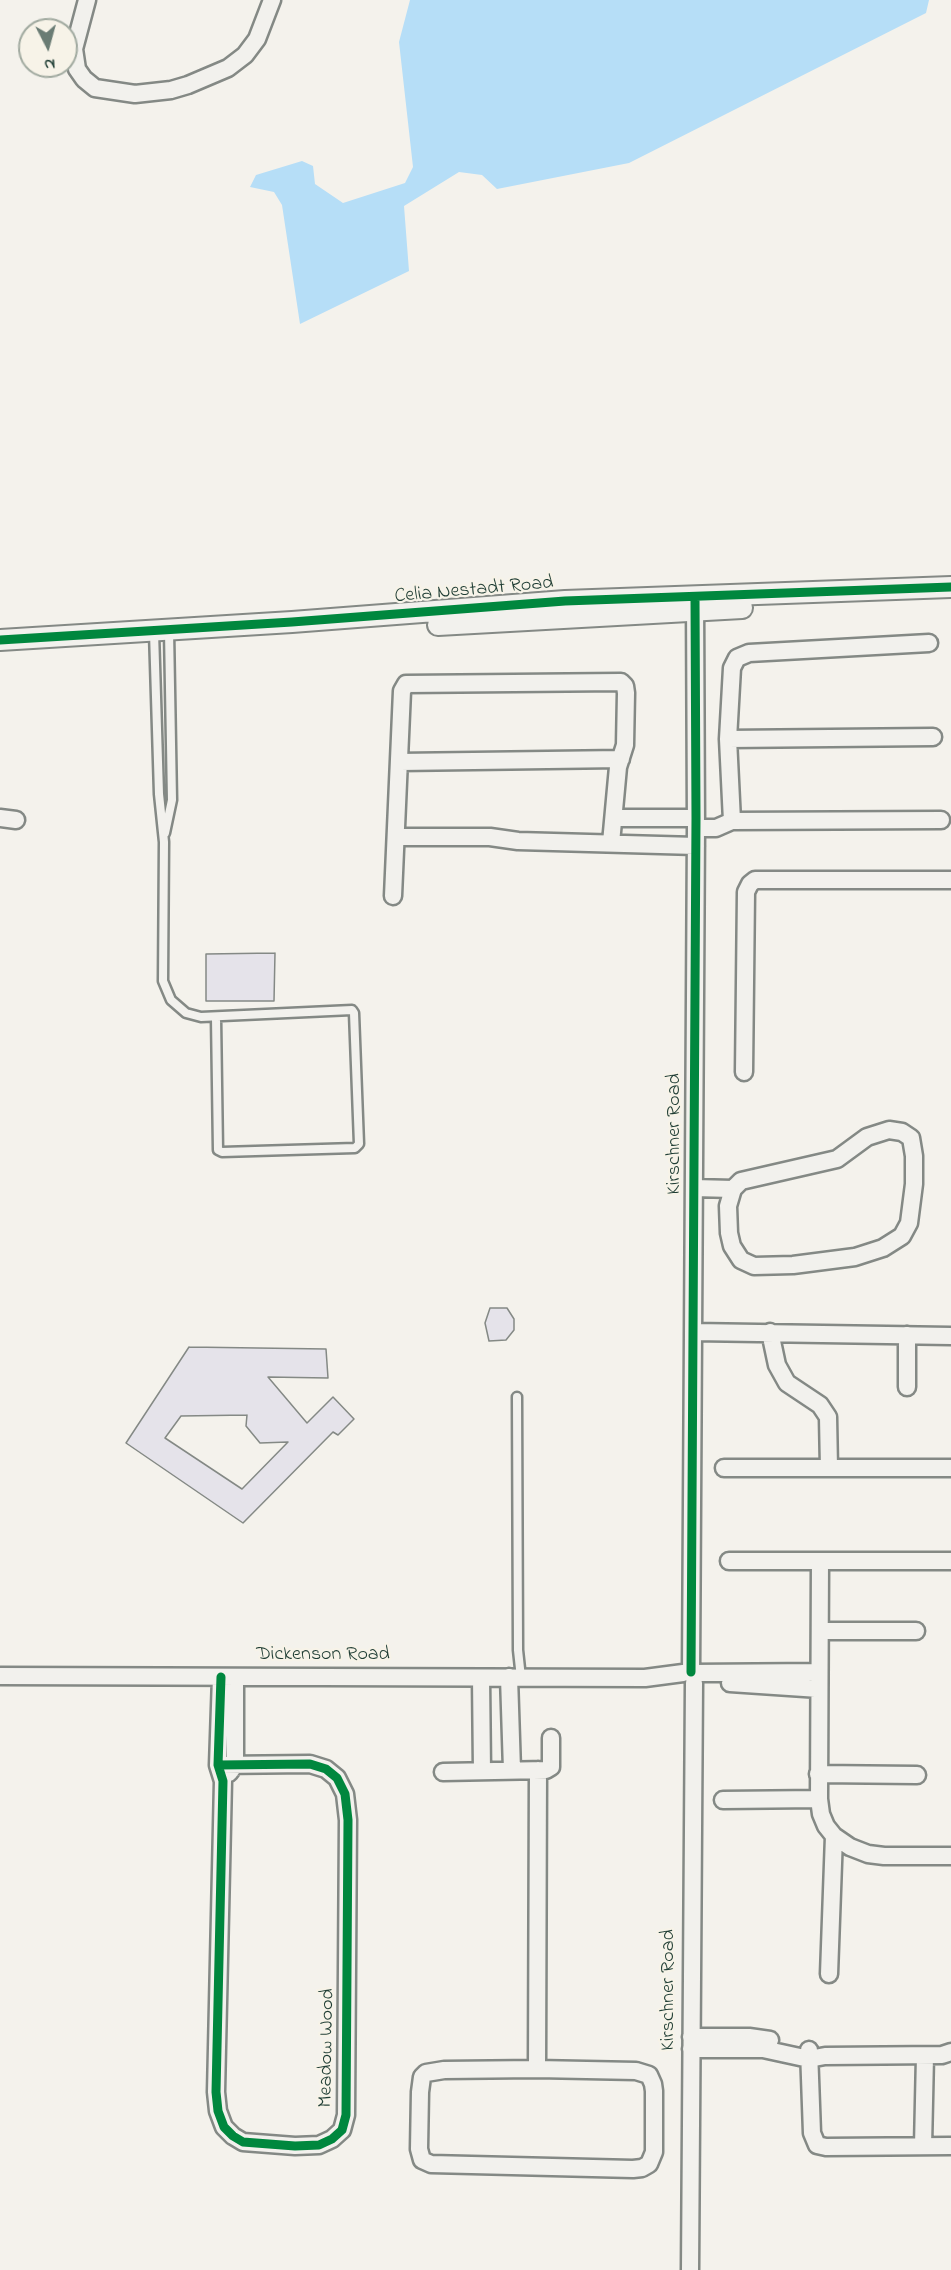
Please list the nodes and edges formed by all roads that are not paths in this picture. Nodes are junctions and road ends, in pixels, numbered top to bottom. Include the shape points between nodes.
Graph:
1 (87, 0) edge
2 (272, 0) edge
3 (951, 587) edge
4 (951, 598) edge
5 (696, 604) junction
6 (162, 635) junction
7 (0, 640) edge
8 (929, 643) dead end
9 (0, 649) edge
10 (933, 736) dead end
11 (728, 739) junction
12 (621, 759) junction
13 (400, 762) junction
14 (614, 818) junction
15 (941, 820) dead end
16 (732, 821) junction
17 (696, 823) junction
18 (397, 837) junction
19 (164, 842) junction
20 (611, 843) junction
21 (696, 846) junction
22 (951, 880) edge
23 (393, 896) dead end
24 (216, 1018) junction
25 (744, 1072) dead end
26 (694, 1188) junction
27 (733, 1189) junction
28 (694, 1332) junction
29 (770, 1332) junction
30 (907, 1335) junction
31 (951, 1336) edge
32 (907, 1387) dead end
33 (517, 1397) dead end
34 (723, 1468) dead end
35 (829, 1468) junction
36 (951, 1468) edge
37 (729, 1561) dead end
38 (820, 1561) junction
39 (951, 1561) edge
40 (820, 1631) junction
41 (916, 1631) dead end
42 (0, 1676) edge
43 (228, 1677) junction
44 (481, 1678) junction
45 (515, 1678) junction
46 (689, 1679) junction
47 (819, 1680) junction
48 (551, 1738) dead end
49 (225, 1770) junction
50 (512, 1770) junction
51 (538, 1770) junction
52 (482, 1771) junction
53 (443, 1772) dead end
54 (818, 1774) junction
55 (917, 1775) dead end
56 (819, 1799) junction
57 (723, 1800) dead end
58 (834, 1836) junction
59 (951, 1856) edge
60 (829, 1974) dead end
61 (691, 2043) junction
62 (951, 2052) edge
63 (815, 2055) junction
64 (925, 2056) junction
65 (537, 2069) junction
66 (923, 2146) junction
67 (950, 2146) edge
68 (690, 2270) edge

1 - 2 street via 74,49 77,69 95,87 135,94 171,90 228,68 257,39
3 - 5 street, Celia Nestadt Road
4 - 5 street, Celia Nestadt Road
5 - 6 street, Celia Nestadt Road via 565,601
5 - 17 street, Kirschner Road
6 - 7 street, Celia Nestadt Road
6 - 9 street, Celia Nestadt Road
6 - 19 lane via 159,794
6 - 19 lane via 172,800
8 - 11 street via 749,653 737,658 732,668
10 - 11 street
11 - 16 street
12 - 13 street
12 - 13 street via 626,693 621,682 413,682 406,684 402,692
12 - 14 street
13 - 18 street
14 - 17 street
14 - 20 street
15 - 16 street
16 - 17 street via 716,828
17 - 21 street, Kirschner Road
18 - 20 street
18 - 23 street
19 - 24 lane via 162,981 171,1000 186,1013
20 - 21 street
21 - 26 street, Kirschner Road
22 - 25 street via 755,880 750,884 746,892
24 - 24 lane via 218,1150 355,1148 359,1144 352,1010
26 - 27 street
26 - 28 street, Kirschner Road
27 - 27 street via 741,1181 837,1159 867,1137 889,1130 911,1138 914,1184 909,1223 902,1236 883,1248 855,1257 792,1265 754,1266 741,1260 729,1233 728,1206
28 - 29 street
28 - 46 street, Kirschner Road
29 - 30 street
29 - 35 street via 777,1365 787,1383 820,1405 828,1417
30 - 31 street
30 - 32 street
33 - 45 lane
34 - 35 street
35 - 36 street
37 - 38 street
38 - 39 street
38 - 40 street
40 - 41 street
40 - 47 street
42 - 43 street, Dickenson Road
43 - 44 street, Dickenson Road
43 - 49 street, Meadow Wood
44 - 45 street, Dickenson Road
44 - 52 street
45 - 46 street, Dickenson Road
45 - 50 street
46 - 47 street, Dickenson Road
46 - 61 street, Kirschner Road via 693,1710
47 - 54 street
48 - 51 street via 551,1767
49 - 49 street, Meadow Wood via 310,1764 337,1778 345,1794 346,2115 342,2130 319,2145 243,2142 224,2127 218,2111
50 - 51 street
50 - 52 street
51 - 65 street
52 - 53 street
54 - 55 street
54 - 56 street
56 - 57 street
56 - 58 street via 821,1814
58 - 59 street via 868,1854
58 - 60 street
61 - 63 street
61 - 68 street, Kirschner Road
62 - 64 street
63 - 64 street
63 - 66 street via 812,2133 817,2145
64 - 66 street
65 - 65 street via 636,2071 649,2075 654,2101 654,2152 649,2164 633,2169 431,2164 422,2160 420,2092 426,2073
66 - 67 street

